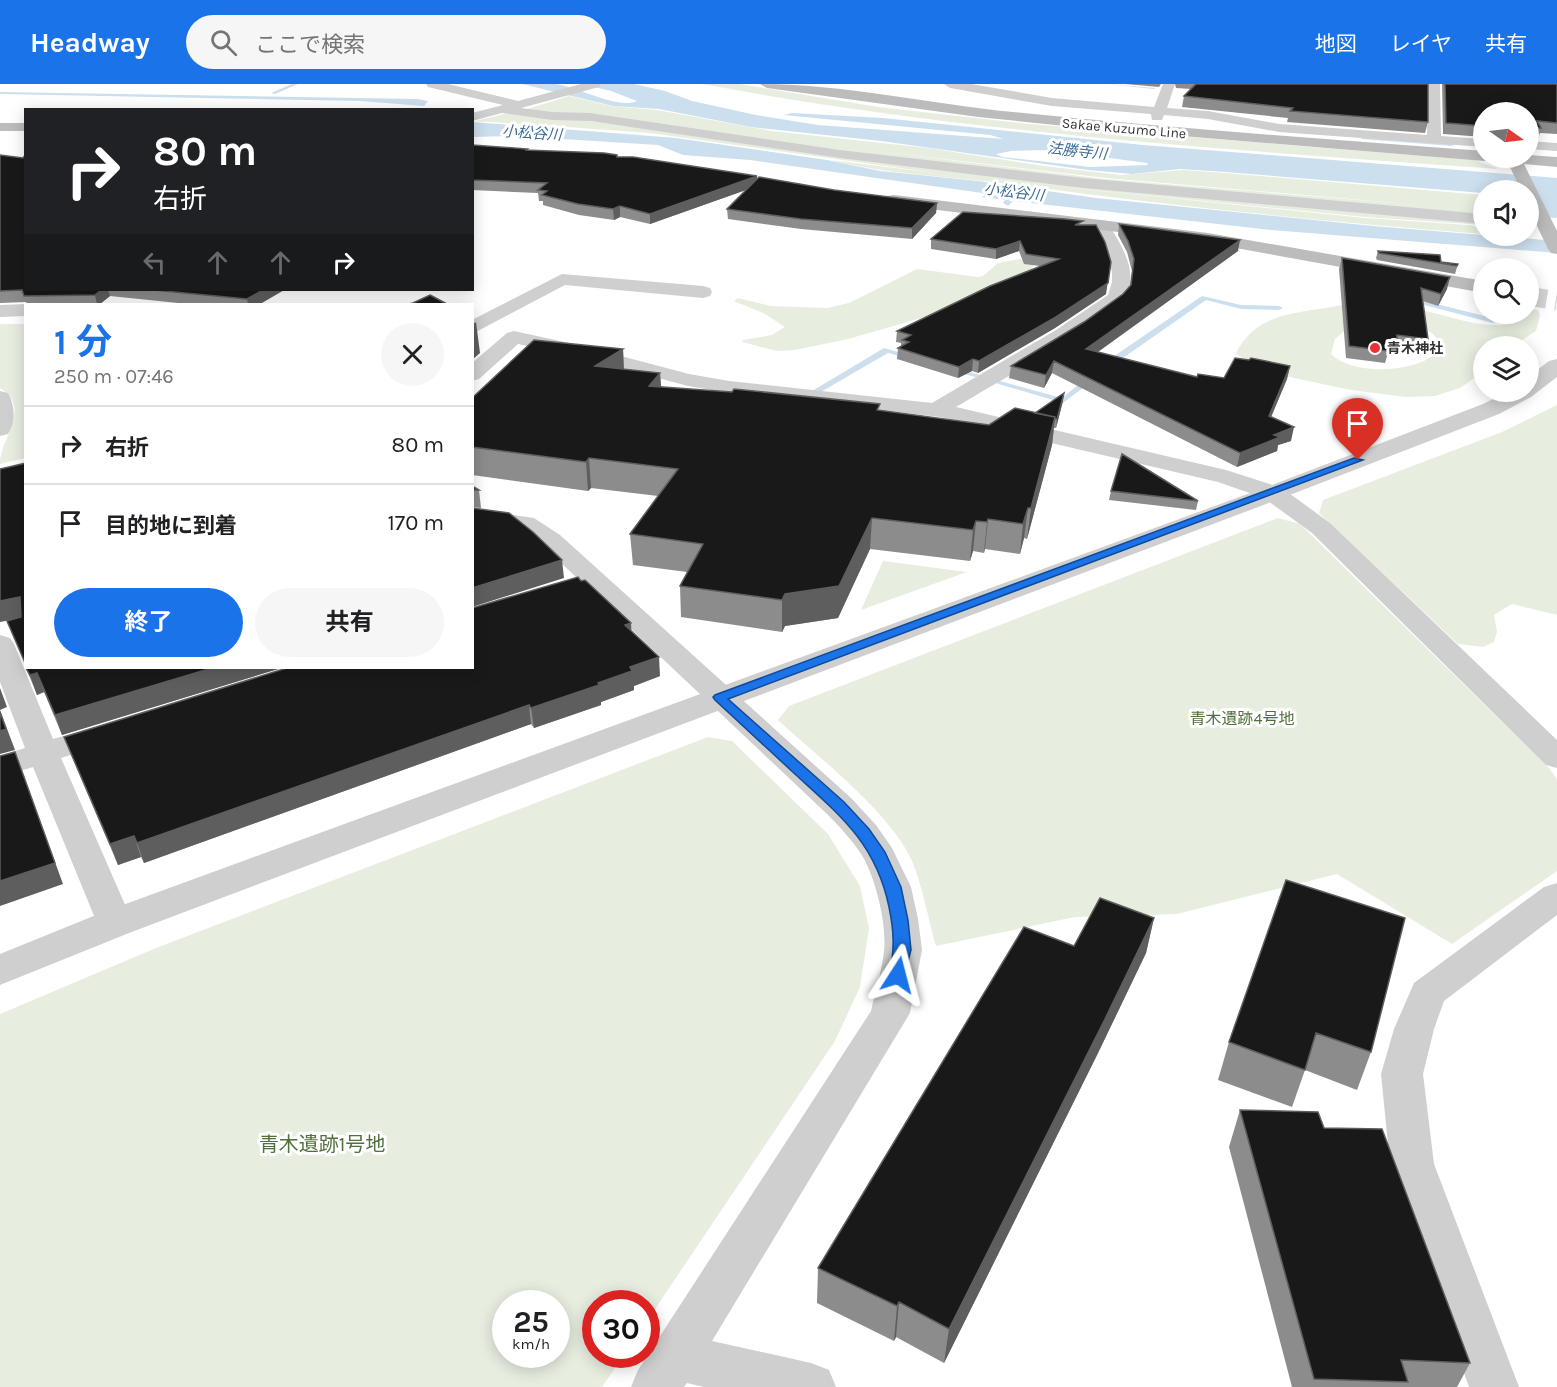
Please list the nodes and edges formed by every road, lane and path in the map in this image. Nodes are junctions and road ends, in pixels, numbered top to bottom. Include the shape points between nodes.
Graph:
1 (432, 84) edge
2 (595, 84) edge
3 (766, 84) edge
4 (950, 84) edge
5 (1169, 84) edge
6 (1434, 84) edge
7 (523, 103) junction
8 (501, 109) junction
9 (978, 113) junction
10 (1158, 114) junction
11 (476, 116) edge
12 (0, 127) edge
13 (24, 127) edge
14 (1434, 140) junction
15 (1473, 142) edge
16 (1311, 144) junction
17 (1539, 146) edge
18 (1557, 147) edge
19 (1473, 155) edge
20 (1539, 162) edge
21 (1557, 162) edge
22 (1515, 168) edge
23 (879, 198) edge
24 (1473, 218) edge
25 (1100, 225) junction
26 (1557, 249) edge
27 (1473, 285) edge
28 (704, 292) dead end
29 (24, 310) edge
30 (0, 311) edge
31 (474, 329) edge
32 (474, 330) edge
33 (514, 337) junction
34 (1557, 366) edge
35 (474, 373) edge
36 (1539, 380) edge
37 (0, 398) edge
38 (1504, 402) edge
39 (934, 410) junction
40 (0, 429) edge
41 (1273, 493) junction
42 (474, 516) edge
43 (595, 580) junction
44 (561, 591) edge
45 (6, 635) edge
46 (719, 697) junction
47 (134, 724) edge
48 (43, 753) junction
49 (1557, 758) edge
50 (0, 767) edge
51 (1557, 896) edge
52 (115, 923) junction
53 (0, 970) edge
54 (666, 1372) edge
55 (811, 1387) edge
56 (1494, 1387) edge

1 - 7 street
2 - 7 street
3 - 9 main road, Sakae Kuzumo Line
4 - 10 street via 1052,102
5 - 10 street
6 - 14 street
7 - 8 street
8 - 11 street
8 - 24 street via 590,117 840,154 1083,183
9 - 10 street
9 - 16 main road, Sakae Kuzumo Line
10 - 14 street via 1208,115 1279,128
10 - 16 street via 1294,136
12 - 13 main road
14 - 15 street
16 - 19 main road, Sakae Kuzumo Line
17 - 18 street
20 - 21 main road
22 - 26 main road
23 - 25 main road
25 - 27 main road via 1208,238
25 - 39 street via 1112,243 1123,283 1115,299 1064,334
28 - 31 street via 562,279
29 - 30 street
32 - 33 street
33 - 35 street
33 - 39 street via 688,380
34 - 36 street
37 - 40 street
38 - 41 street
39 - 41 street via 1226,477
41 - 46 street
41 - 49 street via 1321,528
42 - 43 street via 525,523 551,540
43 - 44 street
43 - 46 street
45 - 48 street
46 - 52 street
46 - 54 street via 864,833 880,856 893,887 903,950 890,1013
47 - 48 street
48 - 50 street
48 - 52 street
51 - 56 street via 1428,993 1413,1029 1402,1074 1412,1164
52 - 53 street
54 - 55 street

